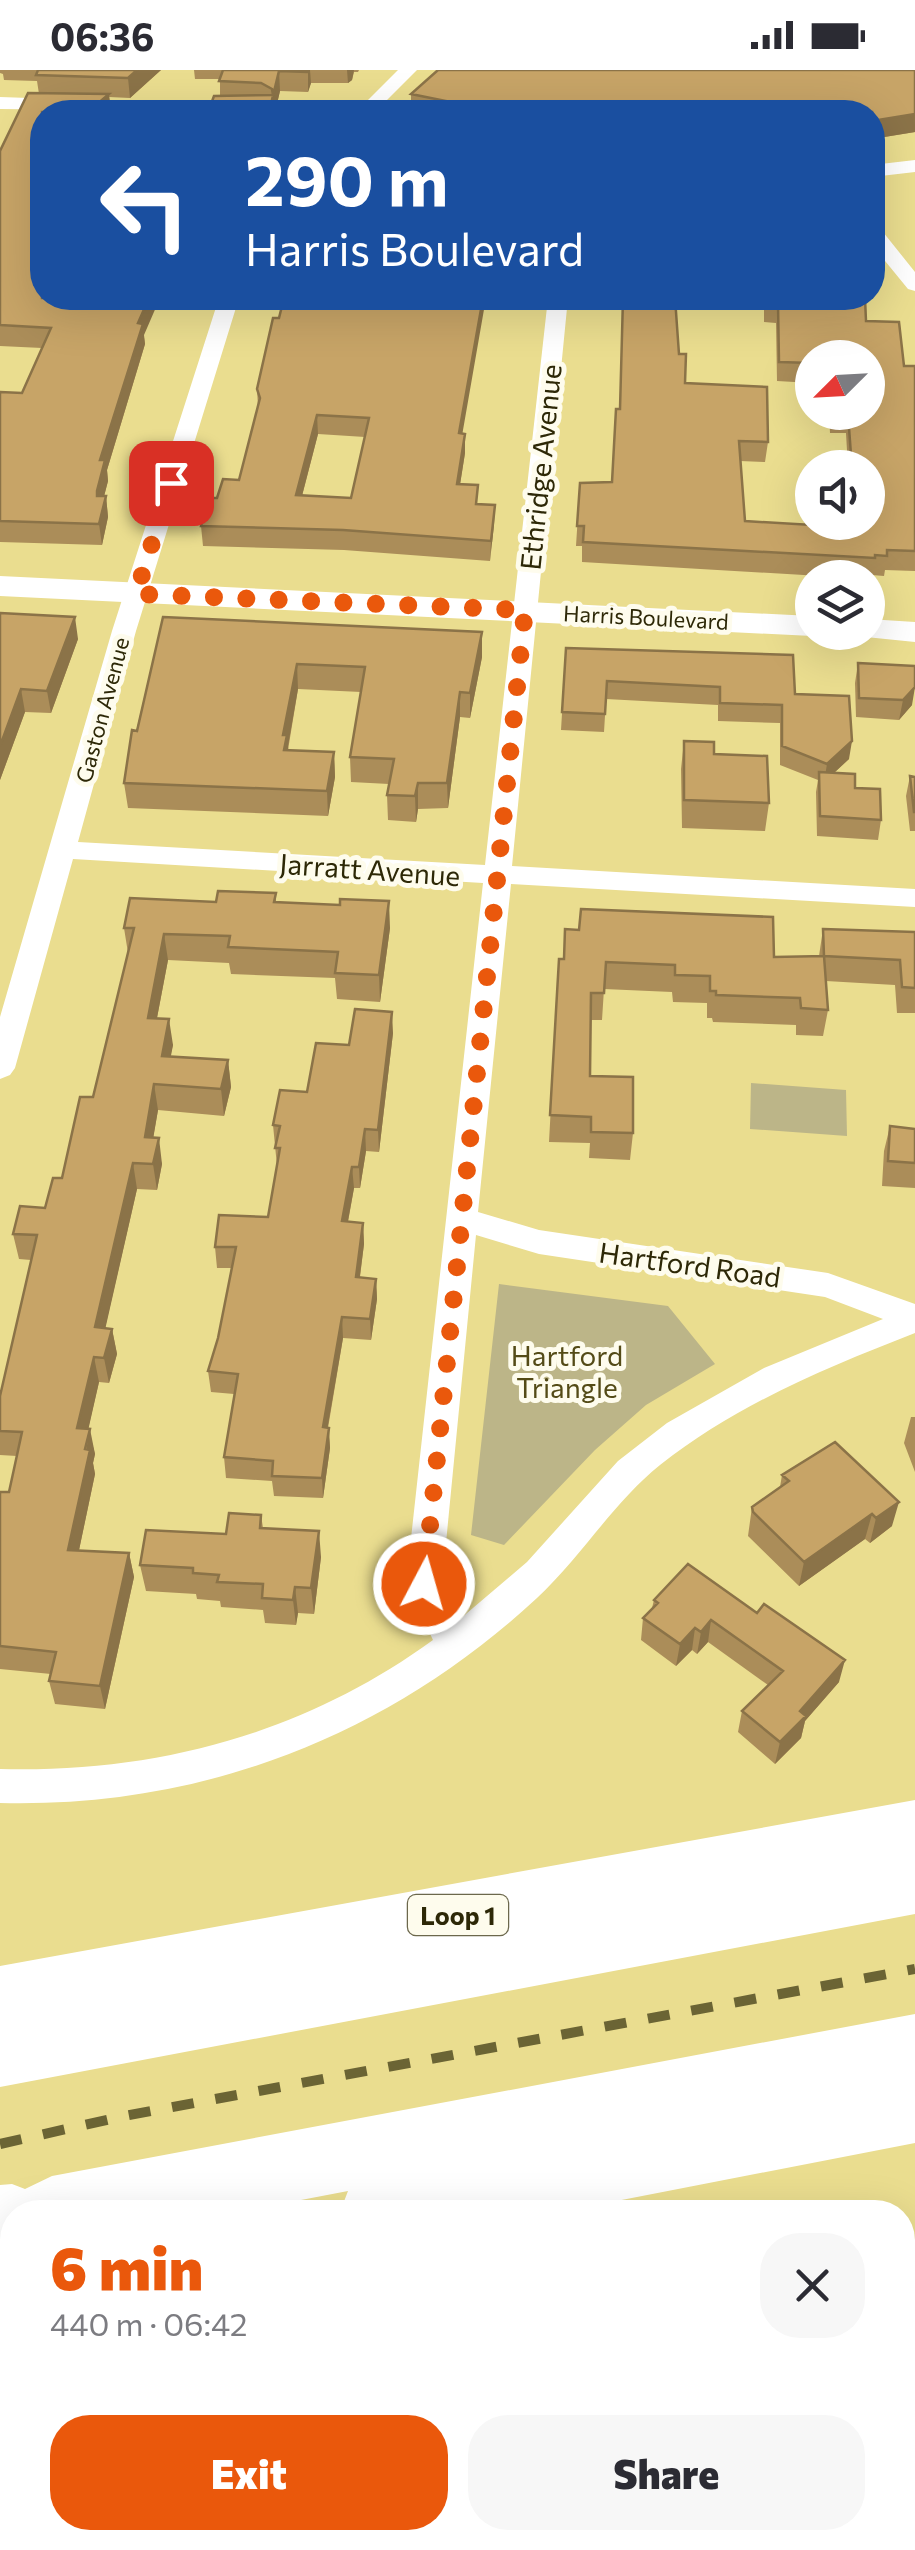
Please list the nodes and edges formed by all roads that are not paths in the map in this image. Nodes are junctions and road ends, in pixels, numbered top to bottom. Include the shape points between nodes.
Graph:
1 (408, 70) edge
2 (377, 100) edge
3 (0, 103) edge
4 (30, 104) edge
5 (915, 166) edge
6 (885, 169) edge
7 (885, 247) edge
8 (915, 285) edge
9 (226, 310) edge
10 (557, 310) edge
11 (0, 586) edge
12 (136, 594) junction
13 (525, 610) junction
14 (795, 625) edge
15 (885, 630) edge
16 (915, 632) edge
17 (64, 850) junction
18 (498, 876) junction
19 (915, 898) edge
20 (0, 1068) edge
21 (462, 1219) junction
22 (915, 1319) edge
23 (454, 1644) junction
24 (0, 1786) edge
25 (915, 1830) edge
26 (915, 1884) edge
27 (0, 1999) edge
28 (915, 2048) edge
29 (0, 2053) edge
30 (915, 2108) edge
31 (115, 2200) edge
32 (438, 2200) edge

1 - 2 street
3 - 4 street
5 - 6 street
7 - 8 street
9 - 12 street, Gaston Avenue
10 - 13 street, Ethridge Avenue
11 - 12 street, Harris Boulevard
12 - 13 street, Harris Boulevard
12 - 17 street, Gaston Avenue
13 - 14 street, Harris Boulevard
13 - 18 street, Ethridge Avenue
15 - 16 street
17 - 18 street, Jarratt Avenue
17 - 20 street, Gaston Avenue
18 - 19 street, Jarratt Avenue
18 - 21 street, Ethridge Avenue
21 - 22 street, Hartford Road via 539,1242 828,1285
21 - 23 street, Ethridge Avenue via 424,1584
22 - 23 street via 742,1390 689,1425 644,1458 526,1586
23 - 24 street via 366,1703 290,1738 116,1782
25 - 27 highway, Loop 1
26 - 29 highway
28 - 31 highway
30 - 32 highway

